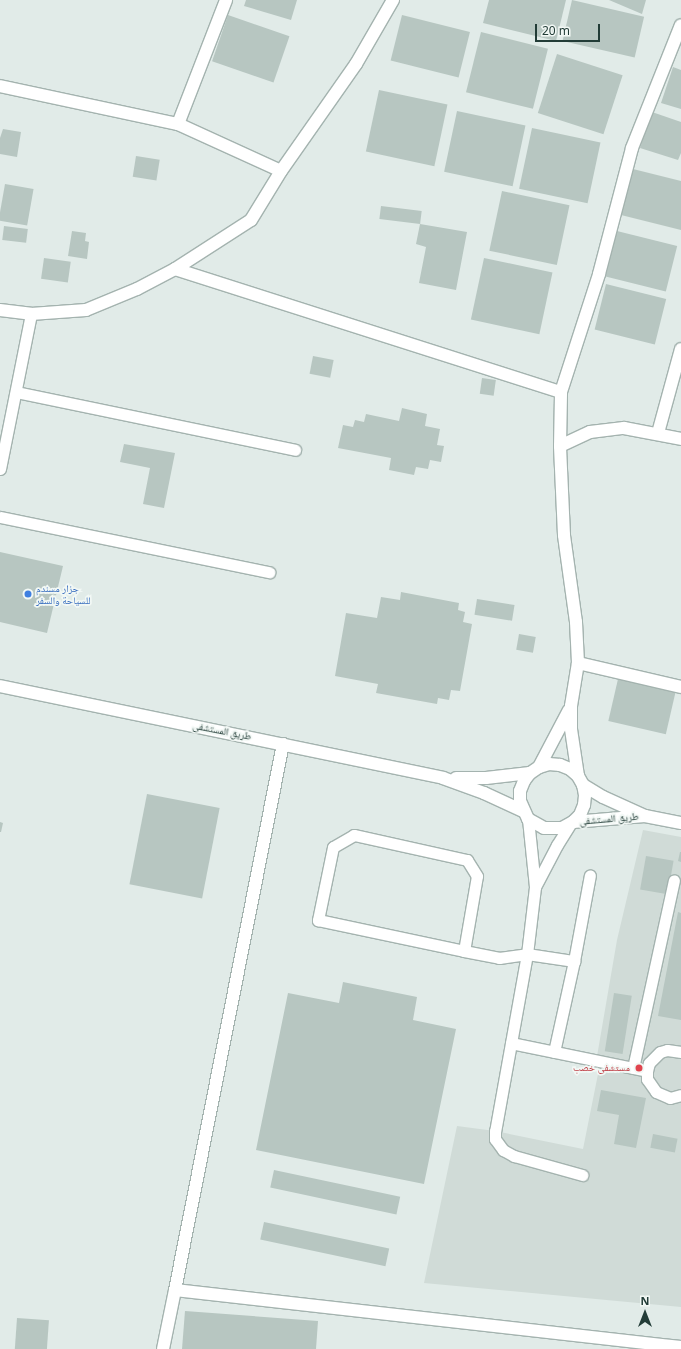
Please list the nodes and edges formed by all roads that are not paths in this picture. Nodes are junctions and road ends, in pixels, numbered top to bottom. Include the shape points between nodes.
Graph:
1 (226, 0) edge
2 (393, 0) edge
3 (681, 25) edge
4 (0, 86) edge
5 (178, 124) junction
6 (281, 171) junction
7 (175, 269) junction
8 (0, 310) edge
9 (31, 314) junction
10 (681, 349) edge
11 (16, 392) junction
12 (560, 392) junction
13 (658, 434) junction
14 (681, 439) edge
15 (560, 446) junction
16 (295, 450) dead end
17 (0, 469) edge
18 (0, 517) edge
19 (269, 572) dead end
20 (578, 663) junction
21 (0, 686) edge
22 (681, 687) edge
23 (571, 706) junction
24 (283, 744) junction
25 (534, 770) junction
26 (443, 778) junction
27 (580, 780) junction
28 (526, 815) junction
29 (645, 816) junction
30 (572, 823) junction
31 (681, 823) edge
32 (590, 876) dead end
33 (674, 880) dead end
34 (535, 887) junction
35 (464, 952) junction
36 (527, 954) junction
37 (574, 961) junction
38 (511, 1043) junction
39 (554, 1052) junction
40 (681, 1052) edge
41 (633, 1068) junction
42 (647, 1071) junction
43 (681, 1095) edge
44 (582, 1174) dead end
45 (175, 1290) junction
46 (676, 1347) edge
47 (163, 1349) edge

1 - 5 street
2 - 6 street via 356,64
3 - 12 street via 632,148 599,274
4 - 5 street
5 - 6 street
6 - 7 street via 251,220
7 - 9 street via 137,289 86,310
7 - 12 street
8 - 9 street
9 - 11 lane
10 - 13 street
11 - 16 lane
11 - 17 lane
12 - 15 street
13 - 14 street
13 - 15 street via 624,428 590,432
15 - 20 street via 564,535 576,622
18 - 19 lane
20 - 22 street
20 - 23 street
21 - 24 street, طريق المستشفى
23 - 25 street via 551,747
23 - 27 street via 572,745
24 - 26 street, طريق المستشفى
24 - 45 street
25 - 26 street, طريق المستشفى via 486,778
25 - 27 street via 549,764 560,765 570,769
25 - 28 street via 524,781 520,791 520,801
26 - 28 street, طريق المستشفى via 484,793
27 - 29 street, طريق المستشفى via 617,804
27 - 30 street via 585,795 584,805 580,815
28 - 30 street via 535,825 548,829 562,828
28 - 34 lane
29 - 30 street, طريق المستشفى
29 - 31 street, طريق المستشفى
30 - 34 lane
32 - 37 lane
33 - 41 lane
34 - 36 lane
35 - 35 lane via 318,920 333,847 354,835 467,860 477,876
35 - 36 lane via 499,958
36 - 37 lane
36 - 38 lane
37 - 39 lane
38 - 39 lane
38 - 44 lane via 495,1139 503,1150 514,1156
39 - 41 lane
40 - 42 lane via 660,1052 649,1063
41 - 42 lane
42 - 43 lane via 647,1079 656,1092 670,1098
45 - 46 street
45 - 47 street

